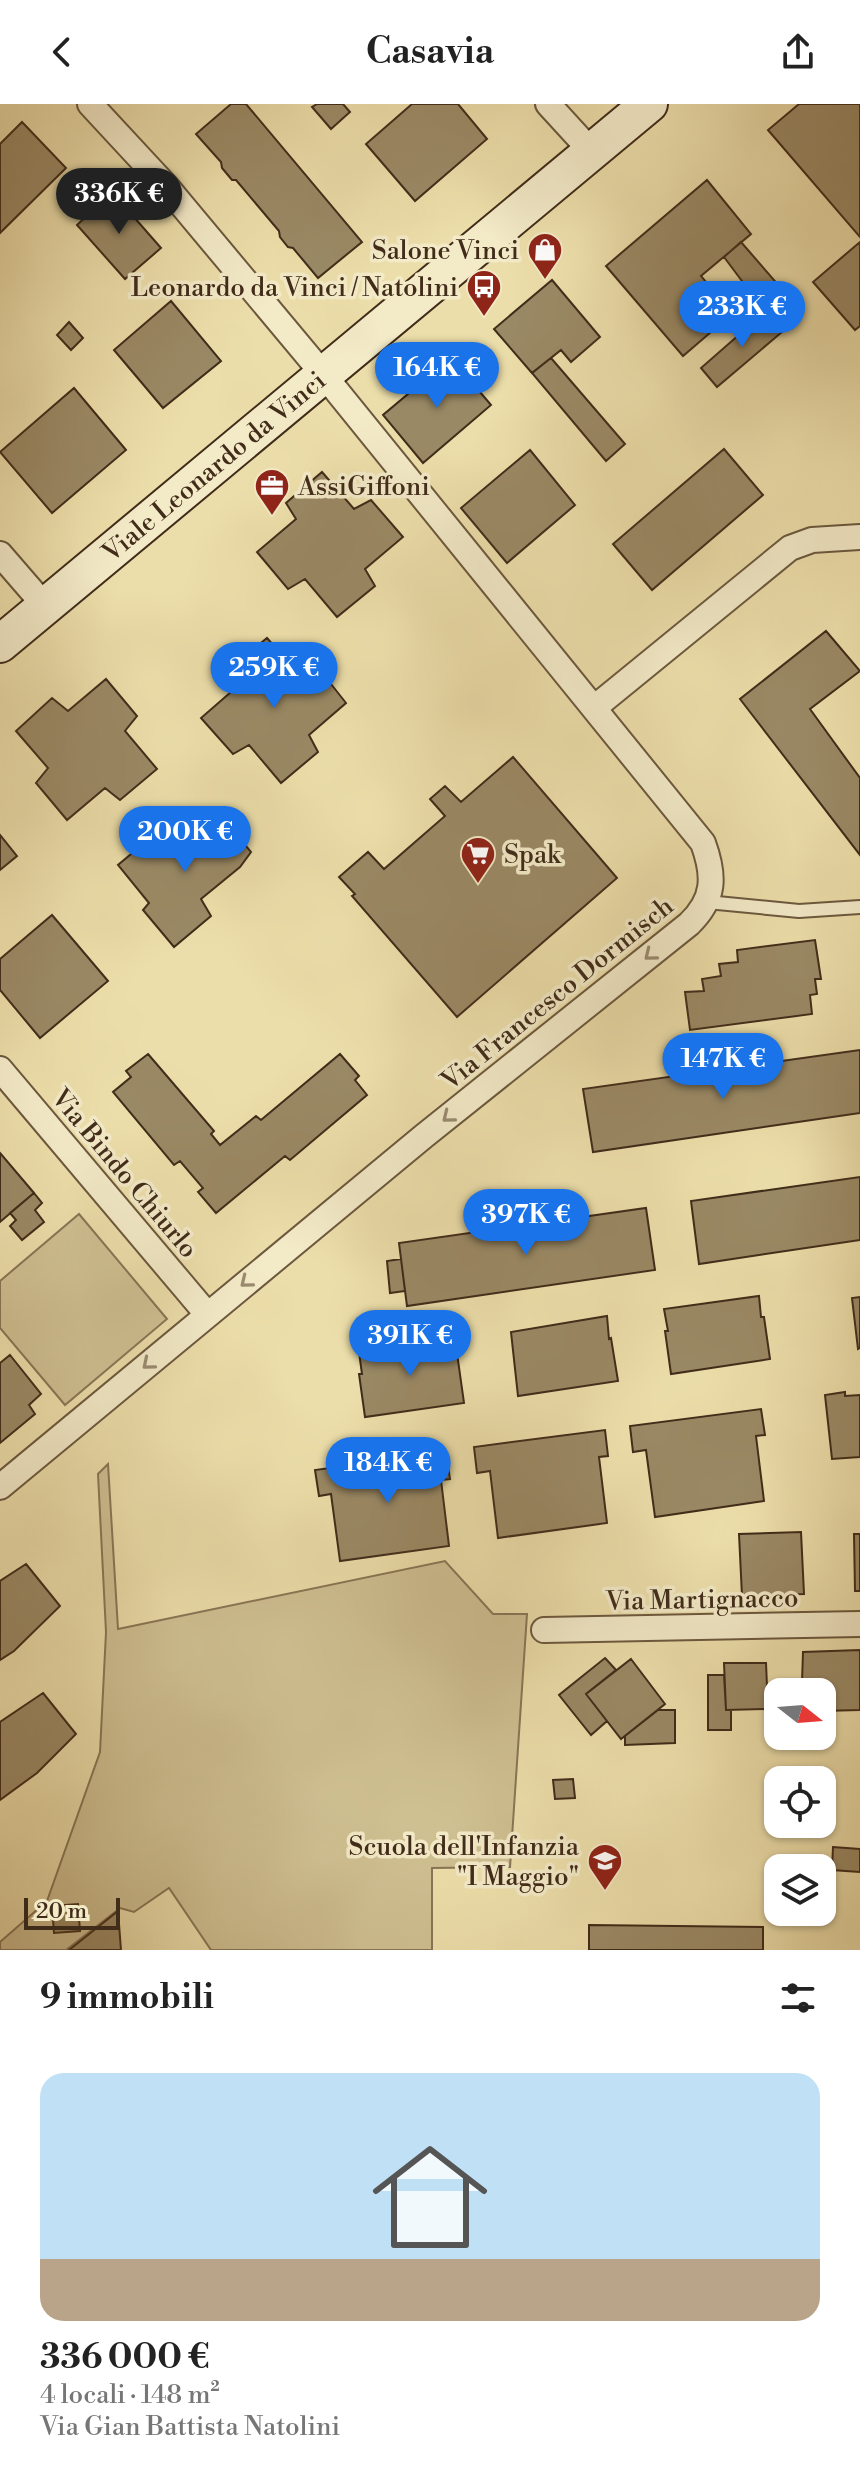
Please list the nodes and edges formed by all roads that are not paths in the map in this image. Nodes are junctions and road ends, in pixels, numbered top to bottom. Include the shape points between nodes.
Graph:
1 (90, 104) edge
2 (548, 104) edge
3 (649, 104) edge
4 (591, 151) junction
5 (323, 374) junction
6 (860, 537) edge
7 (0, 554) edge
8 (45, 606) junction
9 (0, 644) edge
10 (594, 708) junction
11 (707, 902) junction
12 (860, 907) edge
13 (0, 1069) edge
14 (207, 1314) junction
15 (0, 1487) edge
16 (860, 1624) edge
17 (544, 1630) dead end

1 - 5 street, Via Francesco Dormisch
2 - 4 street
3 - 4 main road, Viale Leonardo da Vinci
4 - 5 main road, Viale Leonardo da Vinci
5 - 8 main road, Viale Leonardo da Vinci
5 - 10 street, Via Francesco Dormisch
6 - 10 street via 812,540 790,548
7 - 8 street
8 - 9 main road, Viale Leonardo da Vinci
10 - 11 street, Via Francesco Dormisch via 703,843 711,878
11 - 12 lane via 799,911
11 -> 14 street, Via Francesco Dormisch via 689,924
13 - 14 street, Via Bindo Chiurlo
14 -> 15 street, Via Francesco Dormisch
16 - 17 street, Via Martignacco

